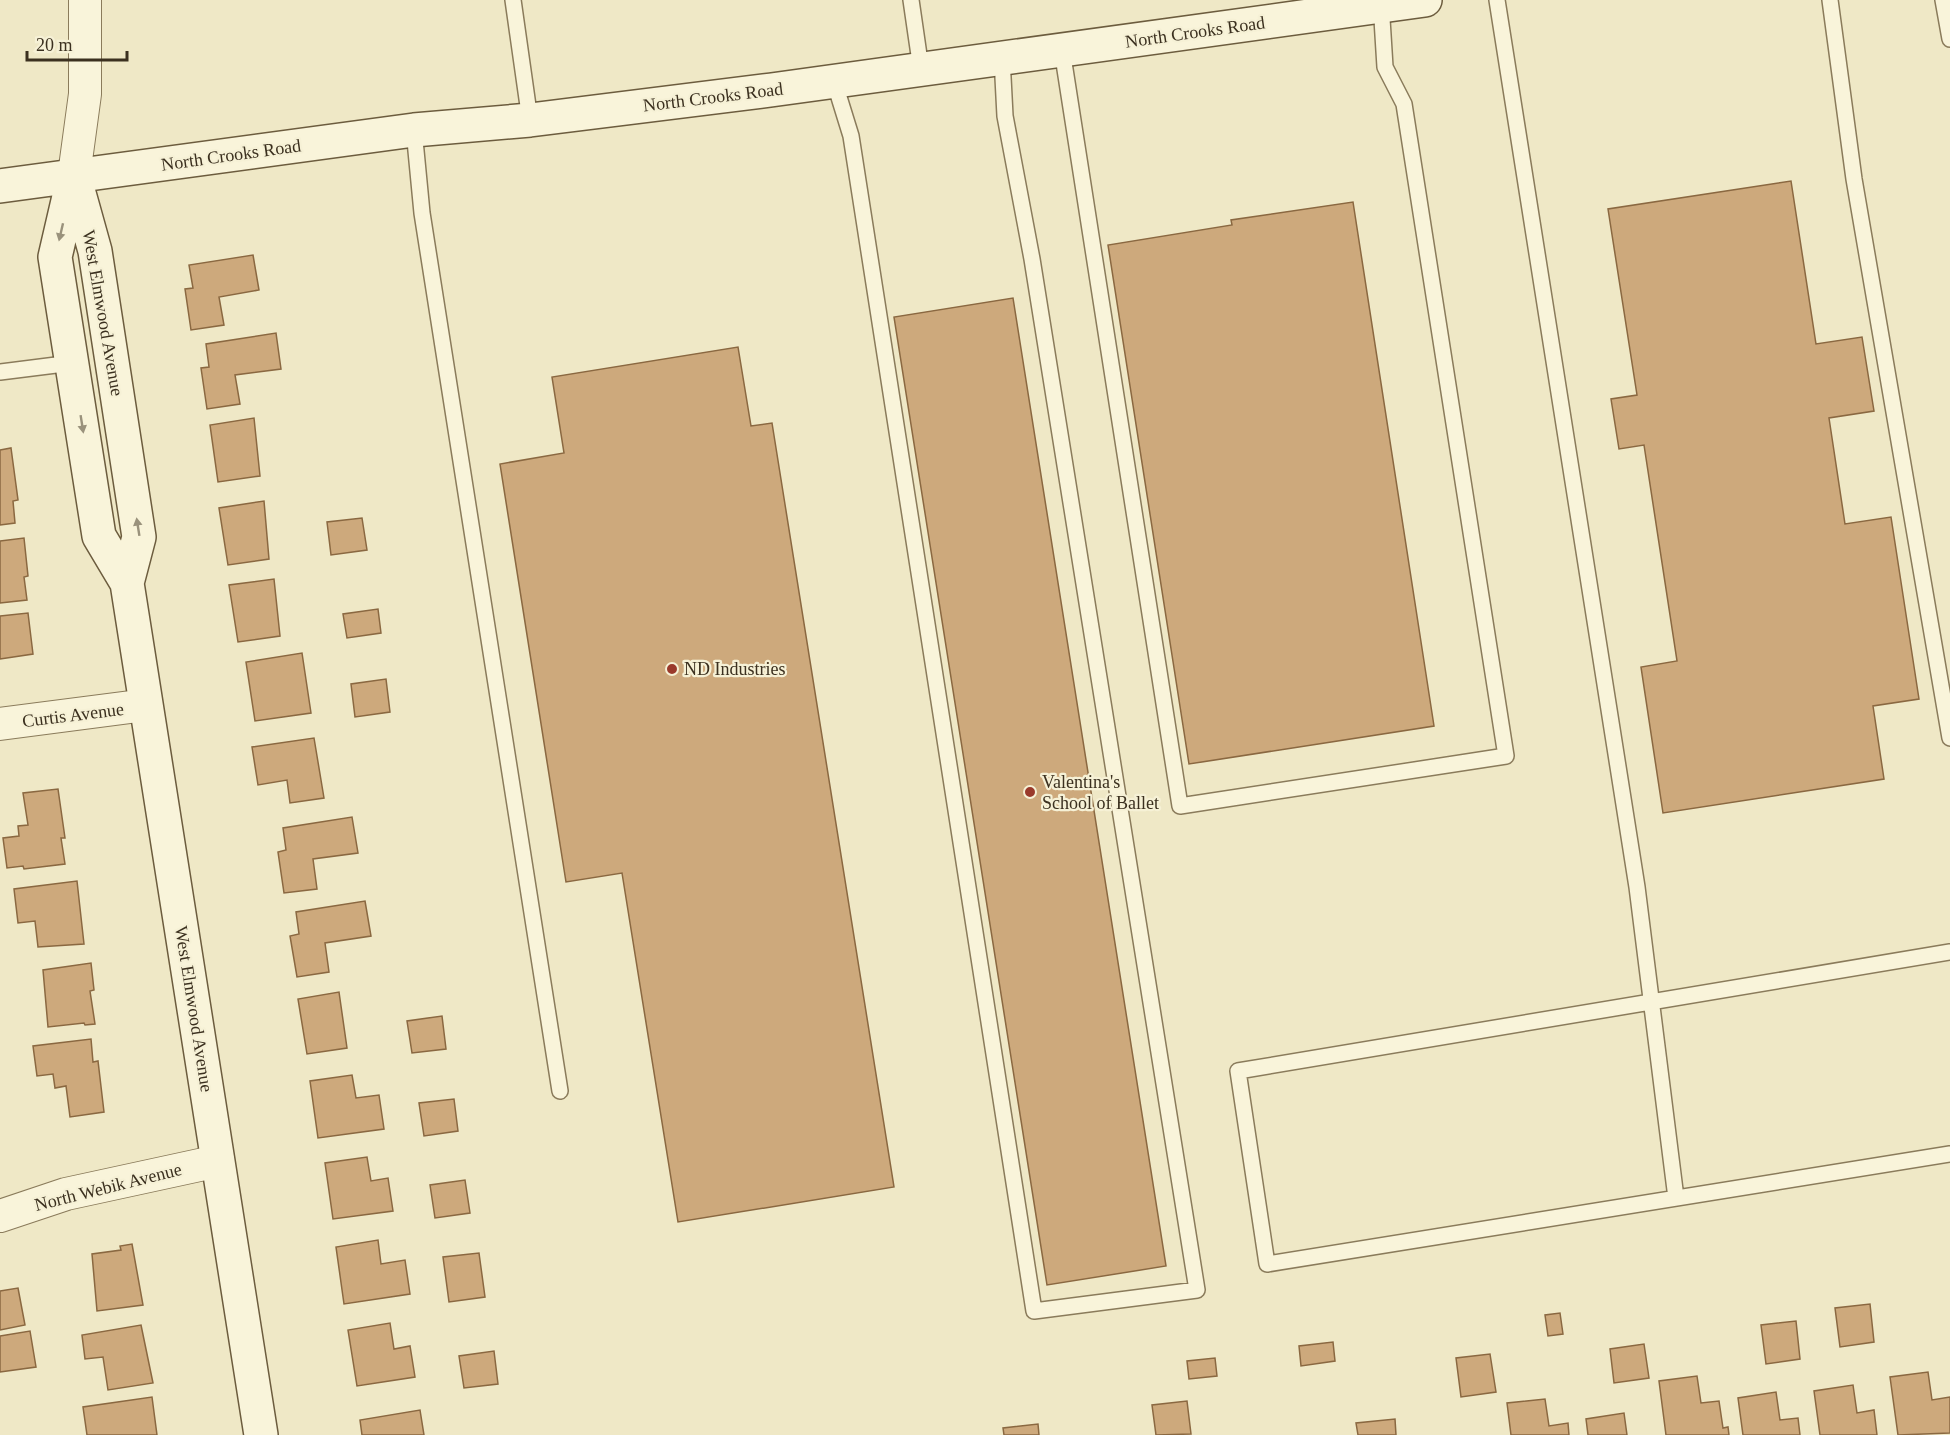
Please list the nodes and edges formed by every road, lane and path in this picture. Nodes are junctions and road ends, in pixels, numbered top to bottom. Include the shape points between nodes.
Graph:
1 (86, 0) edge
2 (513, 0) edge
3 (911, 0) edge
4 (1425, 0) edge
5 (1497, 0) edge
6 (1830, 0) edge
7 (1943, 0) edge
8 (1381, 3) edge
9 (1950, 39) edge
10 (1062, 50) junction
11 (1002, 58) junction
12 (921, 69) junction
13 (834, 81) junction
14 (530, 120) junction
15 (414, 130) junction
16 (74, 175) junction
17 (0, 186) edge
18 (72, 363) junction
19 (0, 372) edge
20 (127, 583) junction
21 (146, 705) junction
22 (0, 724) edge
23 (1950, 738) edge
24 (1950, 952) edge
25 (1651, 1001) junction
26 (560, 1091) dead end
27 (1950, 1154) edge
28 (218, 1161) junction
29 (1676, 1198) junction
30 (0, 1216) edge
31 (261, 1435) edge

1 - 16 street via 85,94
2 - 14 lane
3 - 12 lane
4 - 8 street, North Crooks Road
5 - 25 lane via 1637,887
6 - 23 lane via 1854,179
7 - 9 lane
8 - 10 street, North Crooks Road
8 - 10 lane via 1385,67 1404,104 1506,756 1180,807
10 - 11 street, North Crooks Road
11 - 12 street, North Crooks Road
11 - 13 lane via 1005,116 1032,259 1197,1290 1035,1311 851,136
12 - 13 street, North Crooks Road
13 - 14 street, North Crooks Road
14 - 15 street, North Crooks Road
15 - 16 street, North Crooks Road
15 - 26 lane via 424,225
16 - 17 street, North Crooks Road
16 -> 18 street, West Elmwood Avenue via 56,256
20 -> 16 street, West Elmwood Avenue via 139,537 95,251
18 - 19 lane
18 -> 20 street, West Elmwood Avenue via 99,536
20 - 21 street, West Elmwood Avenue
21 - 22 street, Curtis Avenue
21 - 28 street, West Elmwood Avenue
24 - 25 lane
25 - 29 lane
25 - 29 lane via 1238,1071 1267,1264
27 - 29 lane
28 - 30 street, North Webik Avenue via 66,1194
28 - 31 street, West Elmwood Avenue

